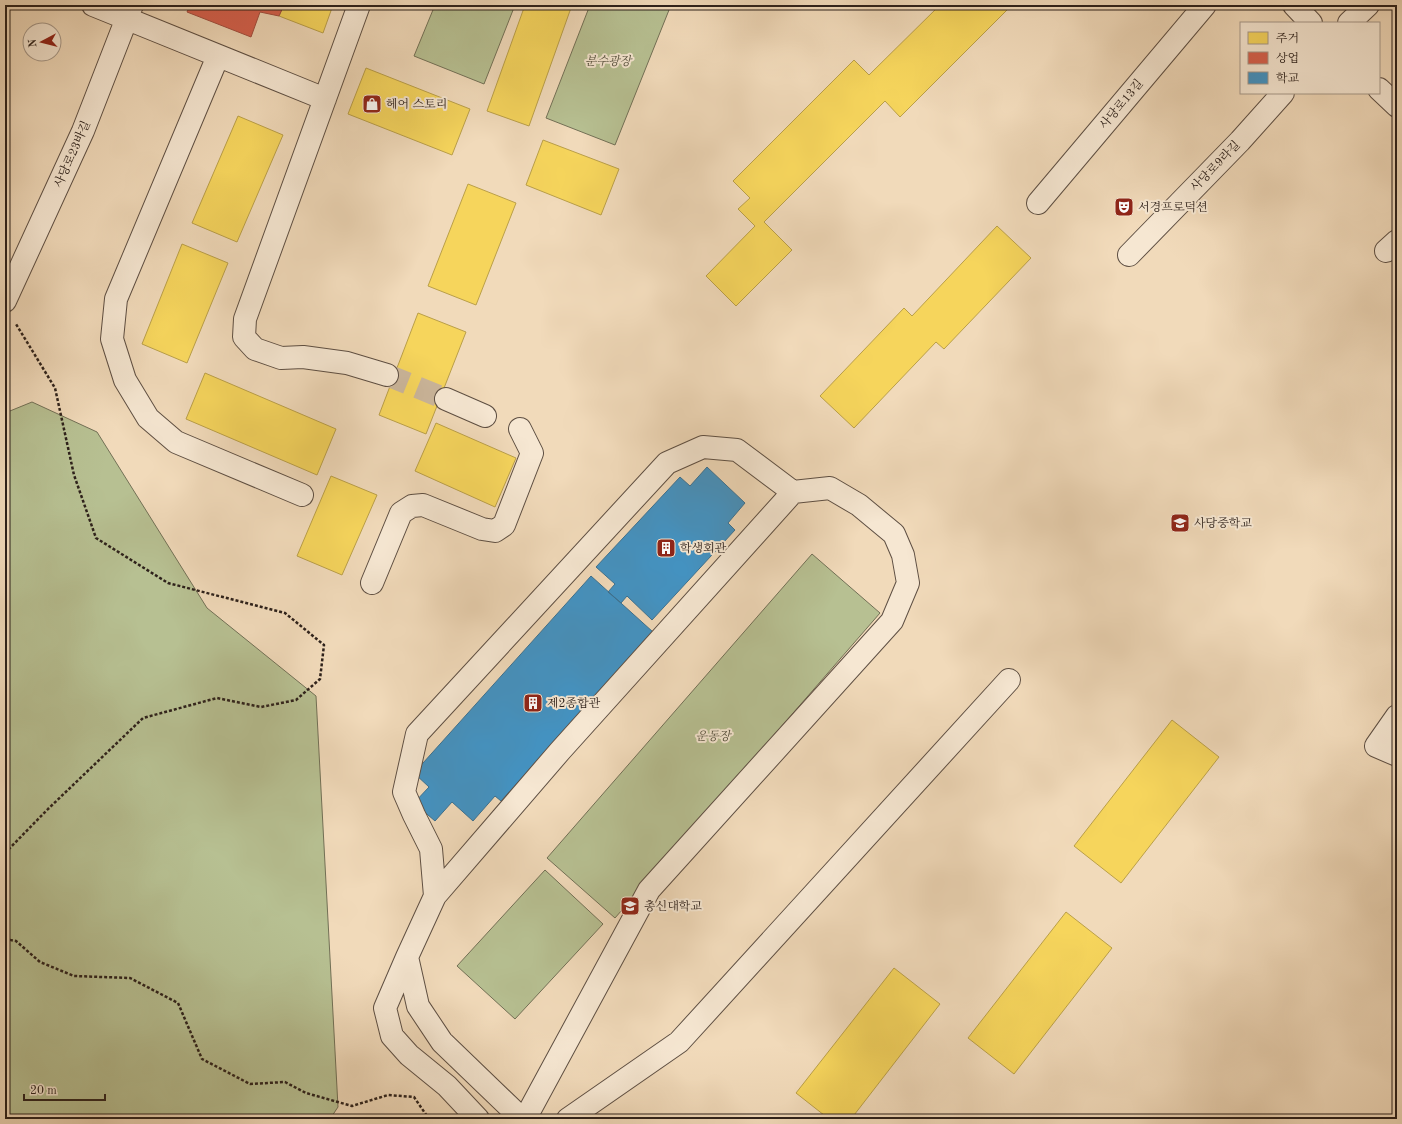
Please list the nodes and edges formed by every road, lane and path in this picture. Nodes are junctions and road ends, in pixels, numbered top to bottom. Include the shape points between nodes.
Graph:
1 (93, 5) edge
2 (359, 5) edge
3 (1205, 5) edge
4 (1294, 5) edge
5 (1368, 5) edge
6 (130, 12) edge
7 (1310, 22) edge
8 (1350, 22) edge
9 (218, 56) junction
10 (1380, 90) edge
11 (1282, 94) edge
12 (325, 99) junction
13 (1397, 106) edge
14 (1038, 203) dead end
15 (1129, 255) dead end
16 (9, 309) edge
17 (387, 375) tunnel mouth
18 (446, 399) tunnel mouth
19 (485, 416) dead end
20 (520, 429) dead end
21 (793, 492) junction
22 (302, 495) dead end
23 (372, 583) dead end
24 (1009, 680) dead end
25 (1397, 716) edge
26 (1397, 755) edge
27 (5, 853) edge
28 (435, 896) junction
29 (5, 940) edge
30 (407, 957) junction
31 (429, 1119) edge
32 (478, 1119) edge
33 (522, 1119) edge
34 (525, 1119) edge
35 (568, 1119) edge

1 - 6 street
2 - 12 street
3 - 14 street, 사당로13길
4 - 7 street
5 - 8 street
6 - 9 street
6 - 16 street, 사당로23바길
9 - 12 street
9 - 22 street via 116,299 112,340 125,380 148,418 176,442
10 - 13 street
11 - 15 street, 사당로9라길
12 - 17 street via 245,319 244,337 255,349 281,358 303,357 347,363
16 - 27 path via 55,388 74,475 96,538 168,583 285,613 324,645 320,679 296,700 261,707 217,698 143,718
18 - 19 street
20 - 23 street via 532,453 504,525 495,531 482,529 423,505 412,506 401,513
21 - 28 street via 560,751
21 - 28 street via 737,450 704,448 668,463 417,734 404,792 431,849
21 - 34 street via 830,488 859,505 894,534 903,555 908,583 892,621 648,890
24 - 35 street via 679,1042
25 - 26 street via 1376,746
28 - 30 street
29 - 31 path via 16,940 40,962 74,976 130,978 178,1003 202,1059 250,1084 285,1082 306,1093 352,1106 388,1095 414,1097
30 - 32 street via 385,1008 392,1036 409,1055 447,1086
30 - 33 street via 418,1006 442,1042

